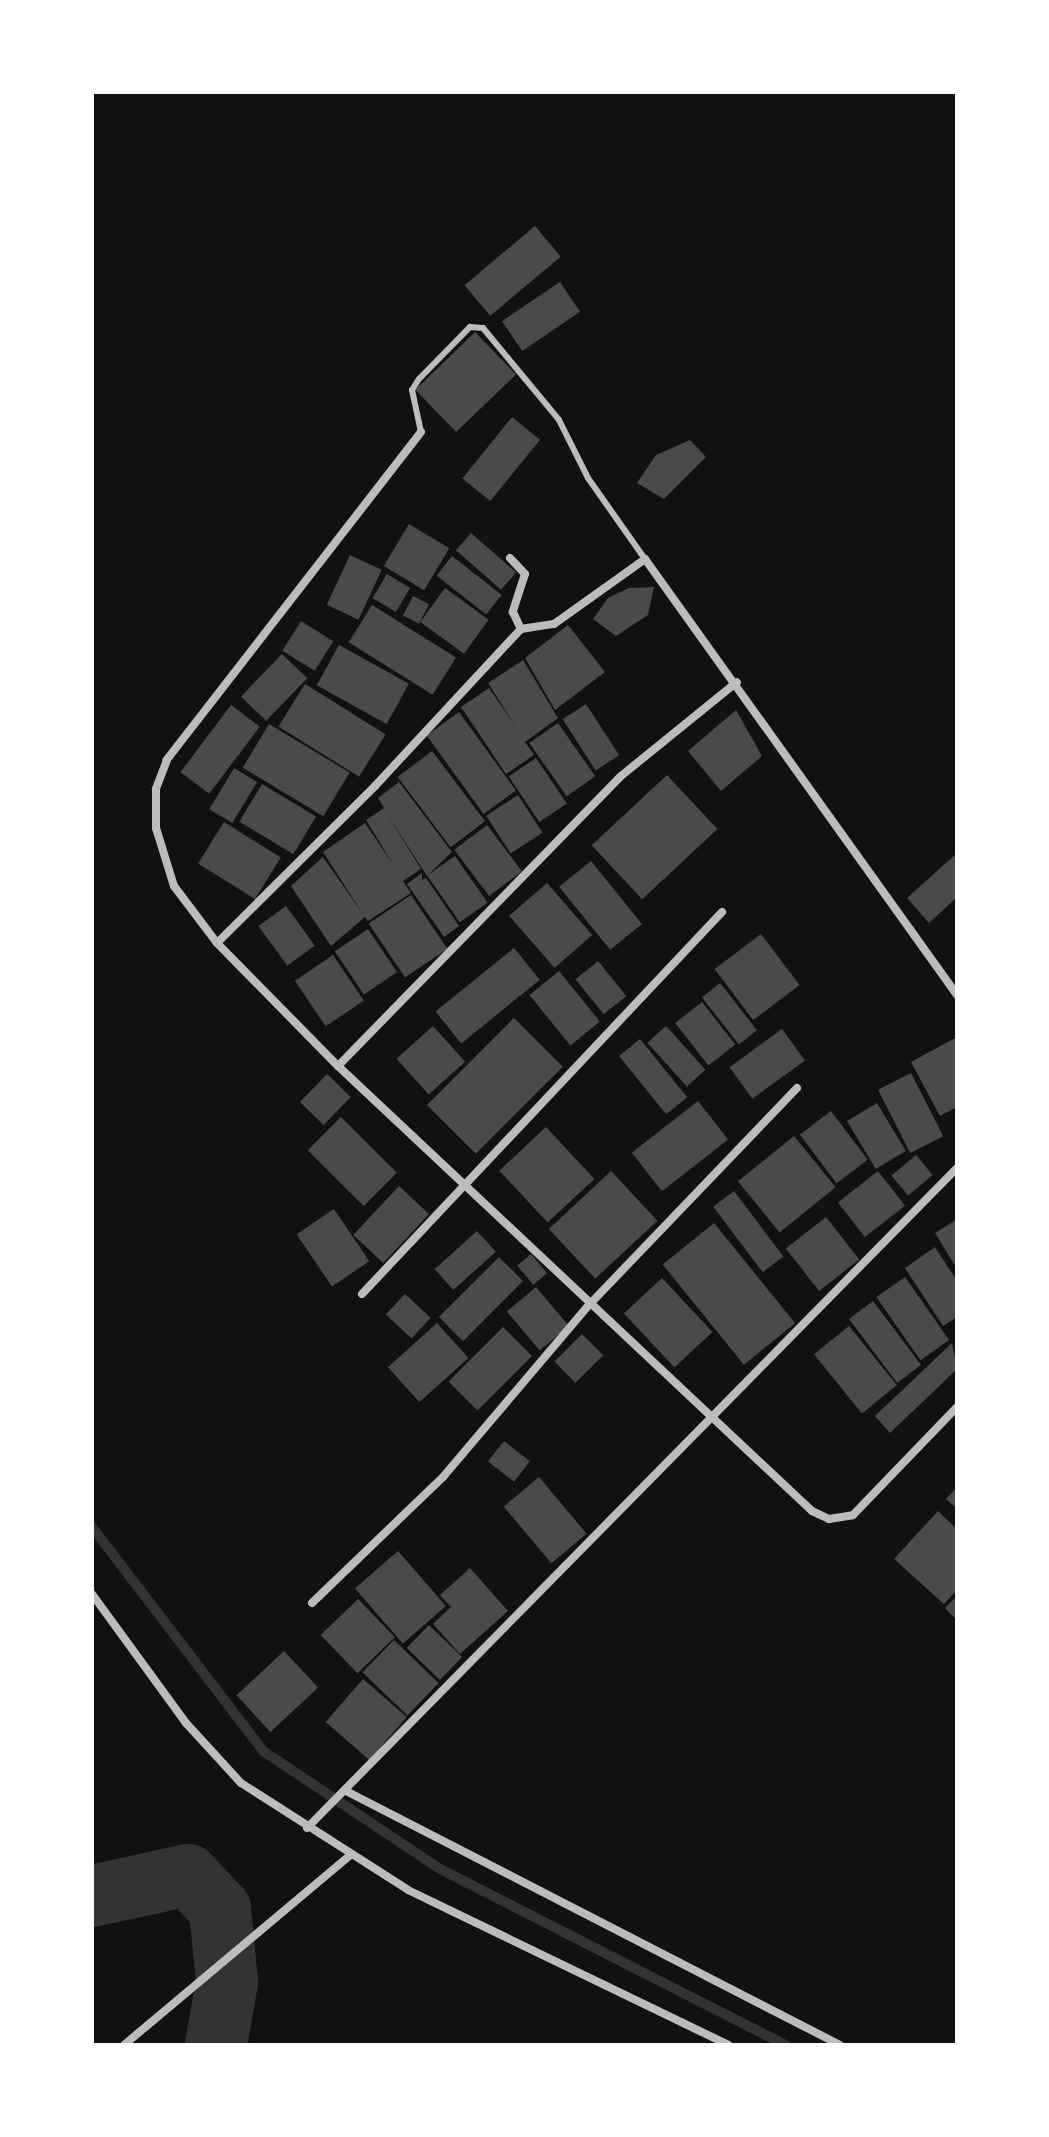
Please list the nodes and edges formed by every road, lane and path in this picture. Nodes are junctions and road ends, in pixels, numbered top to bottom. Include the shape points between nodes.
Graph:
1 (421, 432) joint
2 (510, 558) dead end
3 (645, 559) junction
4 (521, 629) junction
5 (737, 682) junction
6 (722, 912) dead end
7 (217, 943) junction
8 (957, 995) edge
9 (338, 1066) junction
10 (797, 1088) dead end
11 (957, 1168) edge
12 (466, 1186) junction
13 (362, 1294) dead end
14 (588, 1306) junction
15 (957, 1407) edge
16 (712, 1416) junction
17 (92, 1594) edge
18 (312, 1603) dead end
19 (344, 1793) junction
20 (307, 1828) junction
21 (349, 1856) junction
22 (124, 2045) edge
23 (728, 2045) edge
24 (840, 2045) edge

1 - 3 lane via 412,390 470,327 483,328 559,420 588,478
1 - 7 street via 160,774 156,807 163,858 174,886
2 - 4 street via 525,574 513,612
3 - 4 street via 554,624
3 - 5 street
4 - 7 street via 375,786
5 - 8 street
5 - 9 street via 621,776
6 - 12 street
7 - 9 street
9 - 12 street
10 - 14 street
11 - 16 street
12 - 13 street
12 - 14 street
14 - 16 street
14 - 18 street via 443,1477
15 - 16 street via 853,1515 834,1519 821,1517 797,1499
16 - 19 street
17 - 20 street via 186,1723 232,1773
19 - 20 street
19 - 24 street
20 - 21 street
21 - 22 street
21 - 23 street via 408,1890

